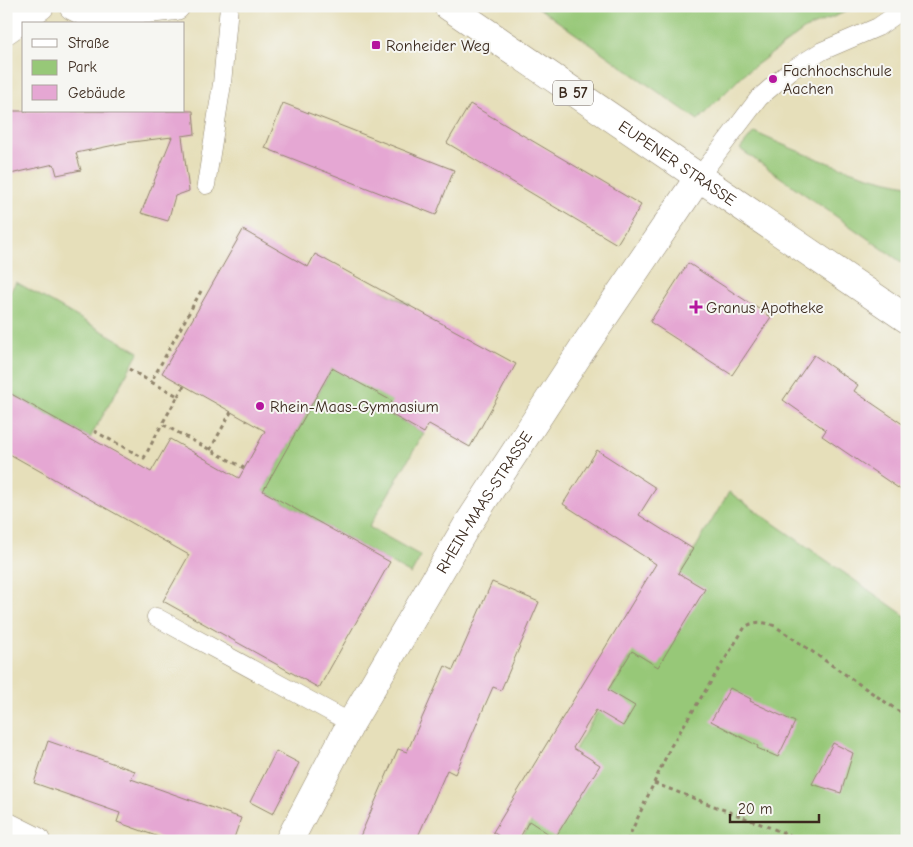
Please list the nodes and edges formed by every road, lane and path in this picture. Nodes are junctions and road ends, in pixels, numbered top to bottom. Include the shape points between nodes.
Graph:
1 (40, 6) edge
2 (73, 6) edge
3 (176, 6) edge
4 (229, 6) edge
5 (448, 6) edge
6 (907, 7) edge
7 (6, 30) edge
8 (699, 177) junction
9 (206, 185) dead end
10 (201, 291) dead end
11 (907, 319) edge
12 (129, 370) dead end
13 (151, 382) junction
14 (184, 386) dead end
15 (178, 396) junction
16 (231, 412) dead end
17 (162, 424) junction
18 (94, 431) dead end
19 (210, 450) junction
20 (244, 468) dead end
21 (156, 617) dead end
22 (907, 718) edge
23 (351, 724) junction
24 (654, 783) junction
25 (6, 826) edge
26 (36, 841) edge
27 (289, 841) edge
28 (627, 841) edge
29 (805, 841) edge

1 - 7 street
2 - 3 street via 91,15
4 - 9 lane via 222,84
5 - 8 street, EUPENER STRASSE / B 57
6 - 8 lane via 878,27 822,51 784,77 759,98
8 - 11 street, EUPENER STRASSE / B 57
8 - 23 street, RHEIN-MAAS-STRASSE via 466,527
10 - 13 path
12 - 13 path
13 - 15 path
14 - 15 path
15 - 17 path
16 - 19 path
17 - 18 path via 144,458
17 - 19 path
19 - 20 path
21 - 23 lane
22 - 24 path via 775,626 753,622 745,627 698,703
23 - 27 street, RHEIN-MAAS-STRASSE
24 - 28 path
24 - 29 path
25 - 26 street

